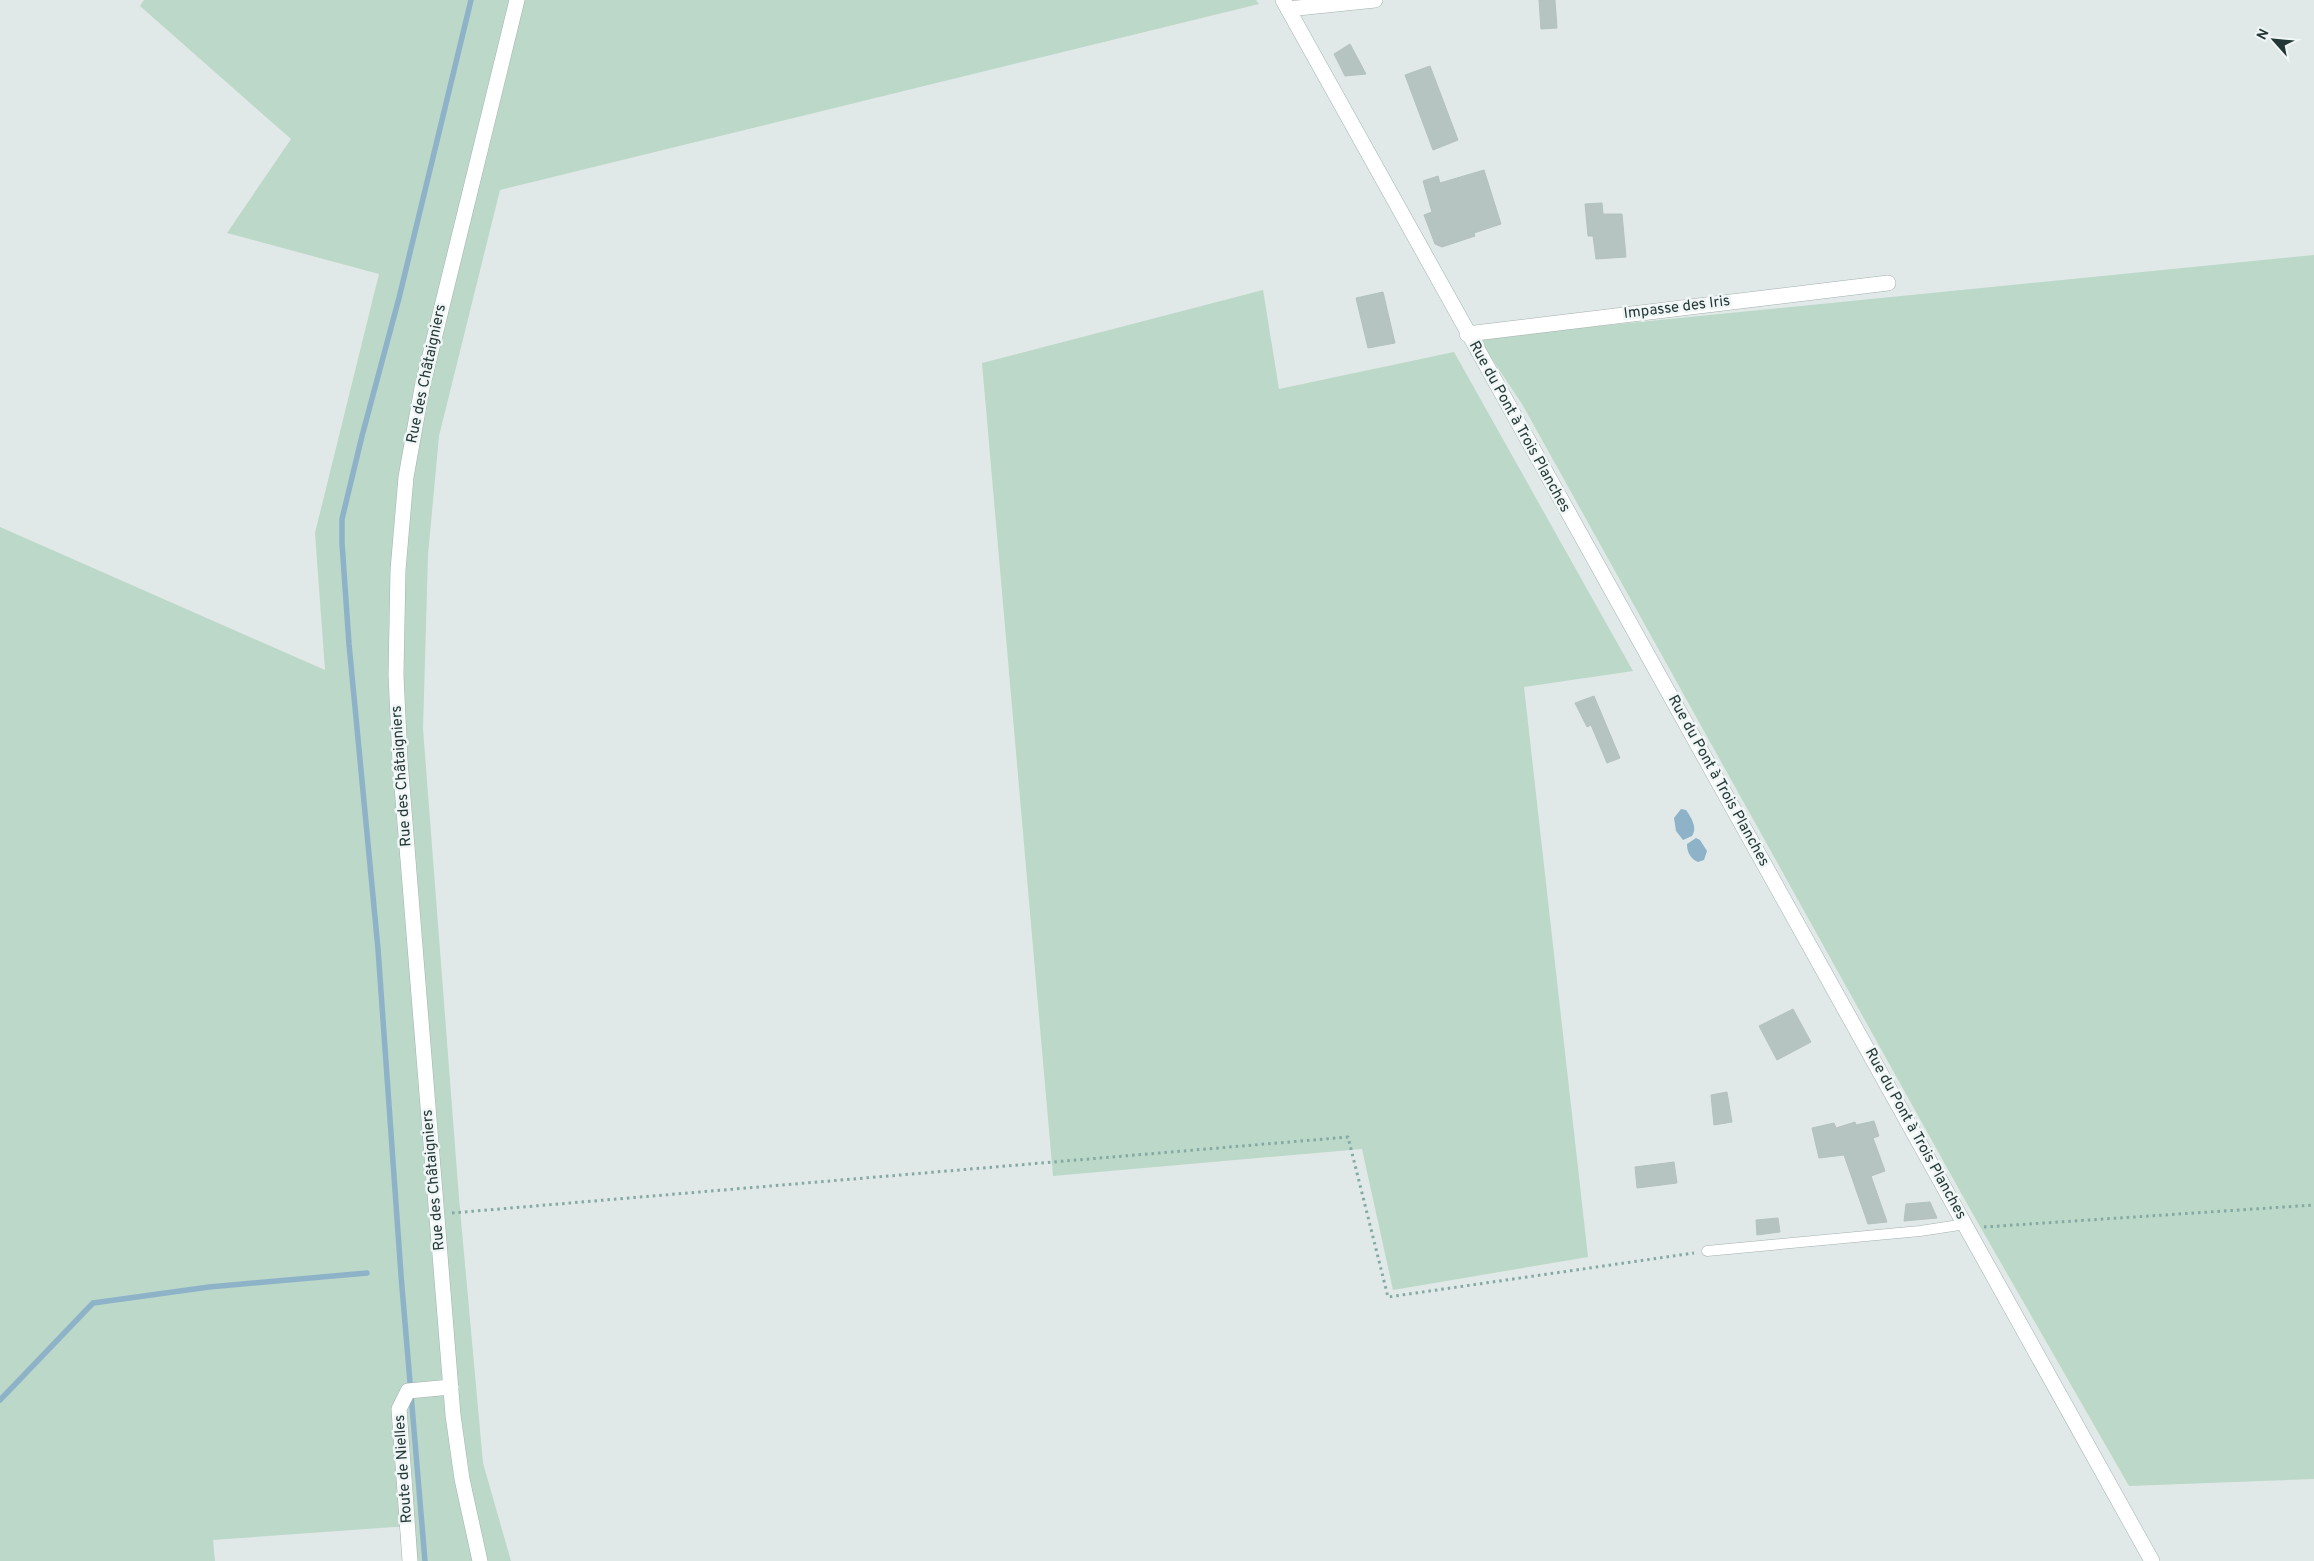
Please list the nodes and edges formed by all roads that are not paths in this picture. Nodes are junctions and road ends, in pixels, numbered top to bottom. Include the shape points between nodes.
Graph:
1 (517, 0) edge
2 (1375, 0) edge
3 (1286, 4) edge
4 (1888, 283) dead end
5 (1467, 334) junction
6 (1967, 1226) junction
7 (1707, 1251) road end
8 (451, 1388) junction
9 (410, 1561) edge
10 (480, 1561) edge
11 (2152, 1561) edge

1 - 8 street, Rue des Châtaigniers via 428,358 410,454 400,539 396,638 398,732
2 - 3 street
3 - 5 street, Rue du Pont à Trois Planches
4 - 5 street, Impasse des Iris
5 - 6 street, Rue du Pont à Trois Planches
6 - 7 lane
6 - 11 street, Rue du Pont à Trois Planches
8 - 9 street, Route de Nielles via 408,1391 401,1402 398,1416
8 - 10 street, Rue des Châtaigniers via 462,1479

